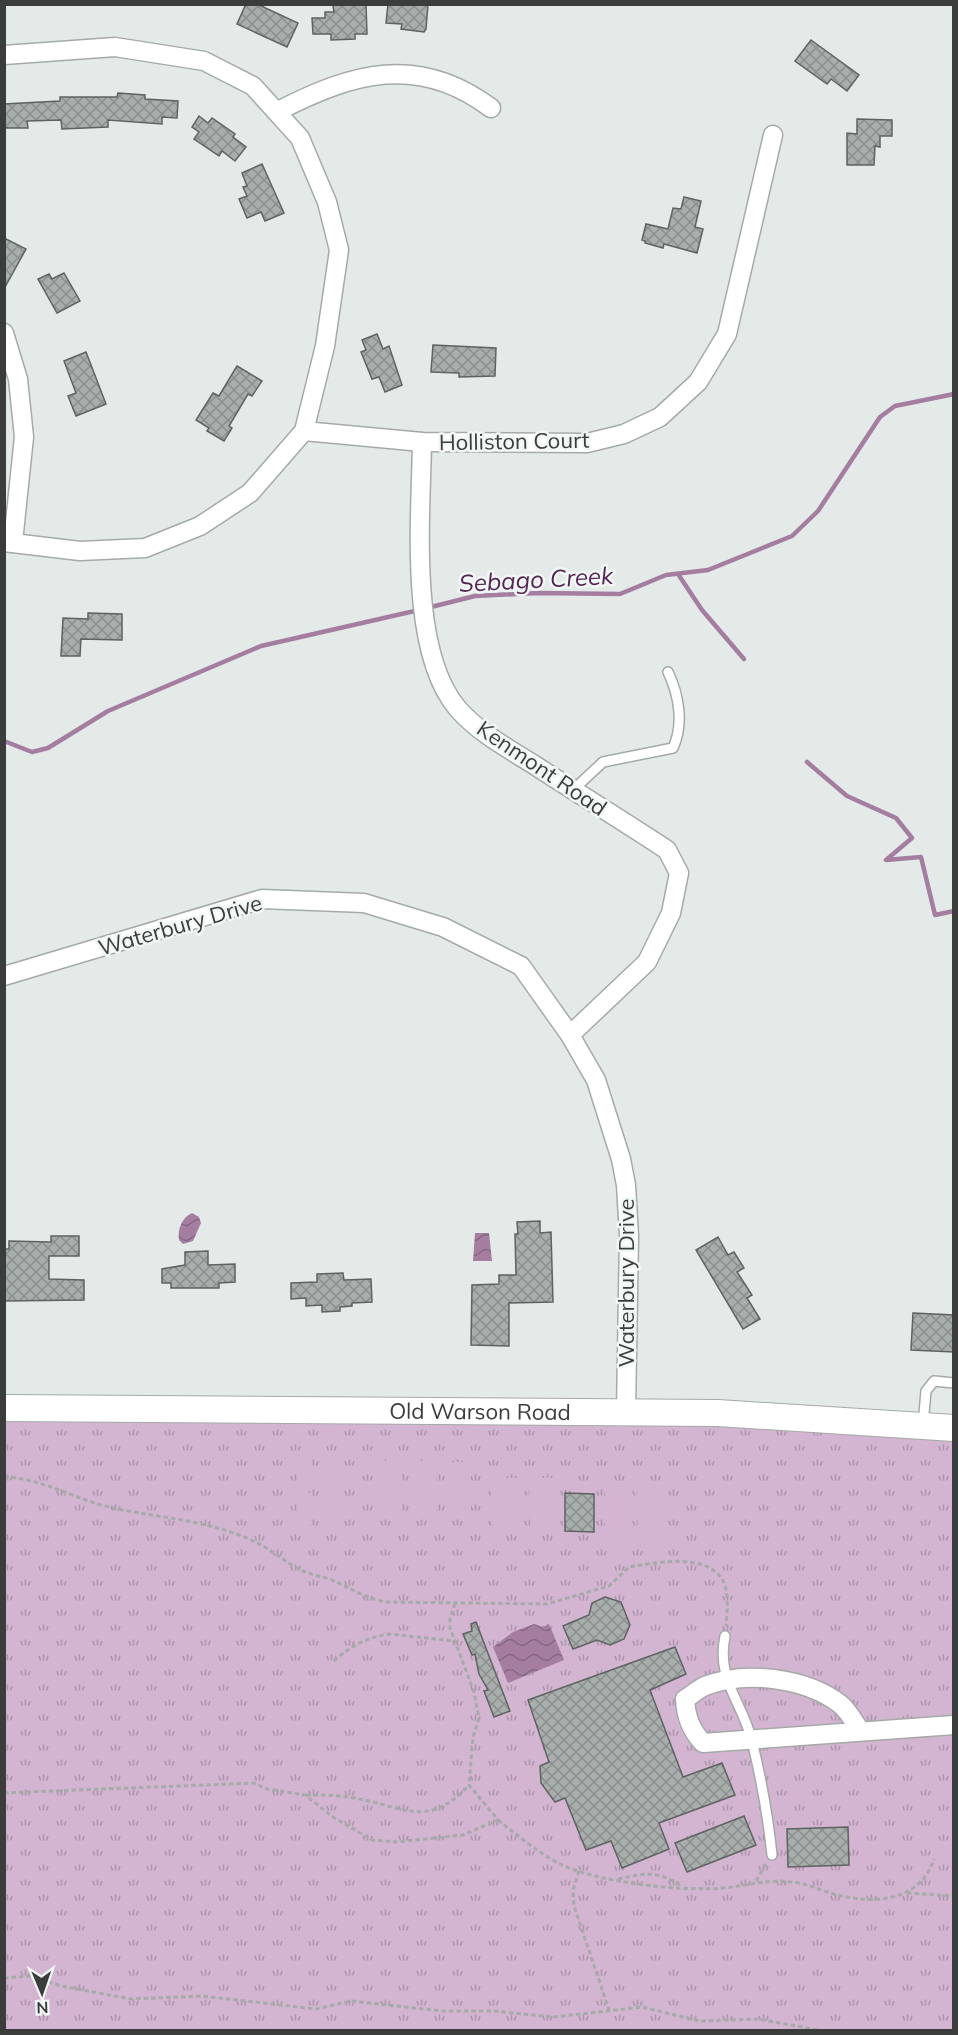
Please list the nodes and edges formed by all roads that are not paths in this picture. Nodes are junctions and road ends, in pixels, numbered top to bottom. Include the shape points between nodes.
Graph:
1 (4, 55) edge
2 (491, 108) dead end
3 (278, 111) junction
4 (773, 135) dead end
5 (4, 333) edge
6 (304, 431) junction
7 (423, 442) junction
8 (9, 542) edge
9 (668, 672) dead end
10 (573, 790) junction
11 (4, 976) edge
12 (570, 1035) junction
13 (954, 1383) edge
14 (4, 1408) edge
15 (626, 1412) junction
16 (923, 1426) junction
17 (954, 1428) edge
18 (725, 1636) road end
19 (726, 1682) junction
20 (954, 1725) edge
21 (860, 1730) junction
22 (751, 1738) junction
23 (772, 1855) road end

1 - 3 street via 115,47 204,61 254,86
2 - 3 street via 472,94 436,80 398,74 369,75 321,89
3 - 6 street via 300,138 310,159 327,202 339,250 325,346
4 - 7 street, Holliston Court via 727,334 698,382 660,417 624,434 587,443
5 - 8 street via 18,379 24,437
6 - 7 street, Holliston Court
6 - 8 street via 249,493 200,526 145,548 81,551
7 - 10 street, Kenmont Road via 420,596 439,675 459,710 486,734
9 - 10 lane via 678,693 678,737 673,748 603,762
10 - 12 street, Kenmont Road via 667,850 679,873 671,913 647,962
11 - 12 street, Waterbury Drive via 262,899 364,903 443,927 521,966
12 - 15 street, Waterbury Drive via 596,1080 626,1185
13 - 16 lane via 934,1382 926,1391
14 - 15 street, Old Warson Road
15 - 16 street, Old Warson Road via 718,1413
16 - 17 street, Old Warson Road
18 - 19 lane via 722,1665
19 - 21 street via 768,1679 808,1686 841,1705
19 - 22 lane
19 - 22 street via 705,1686 685,1699 686,1715 694,1734 703,1743 717,1744
20 - 21 street
21 - 22 street
22 - 23 lane via 769,1821

